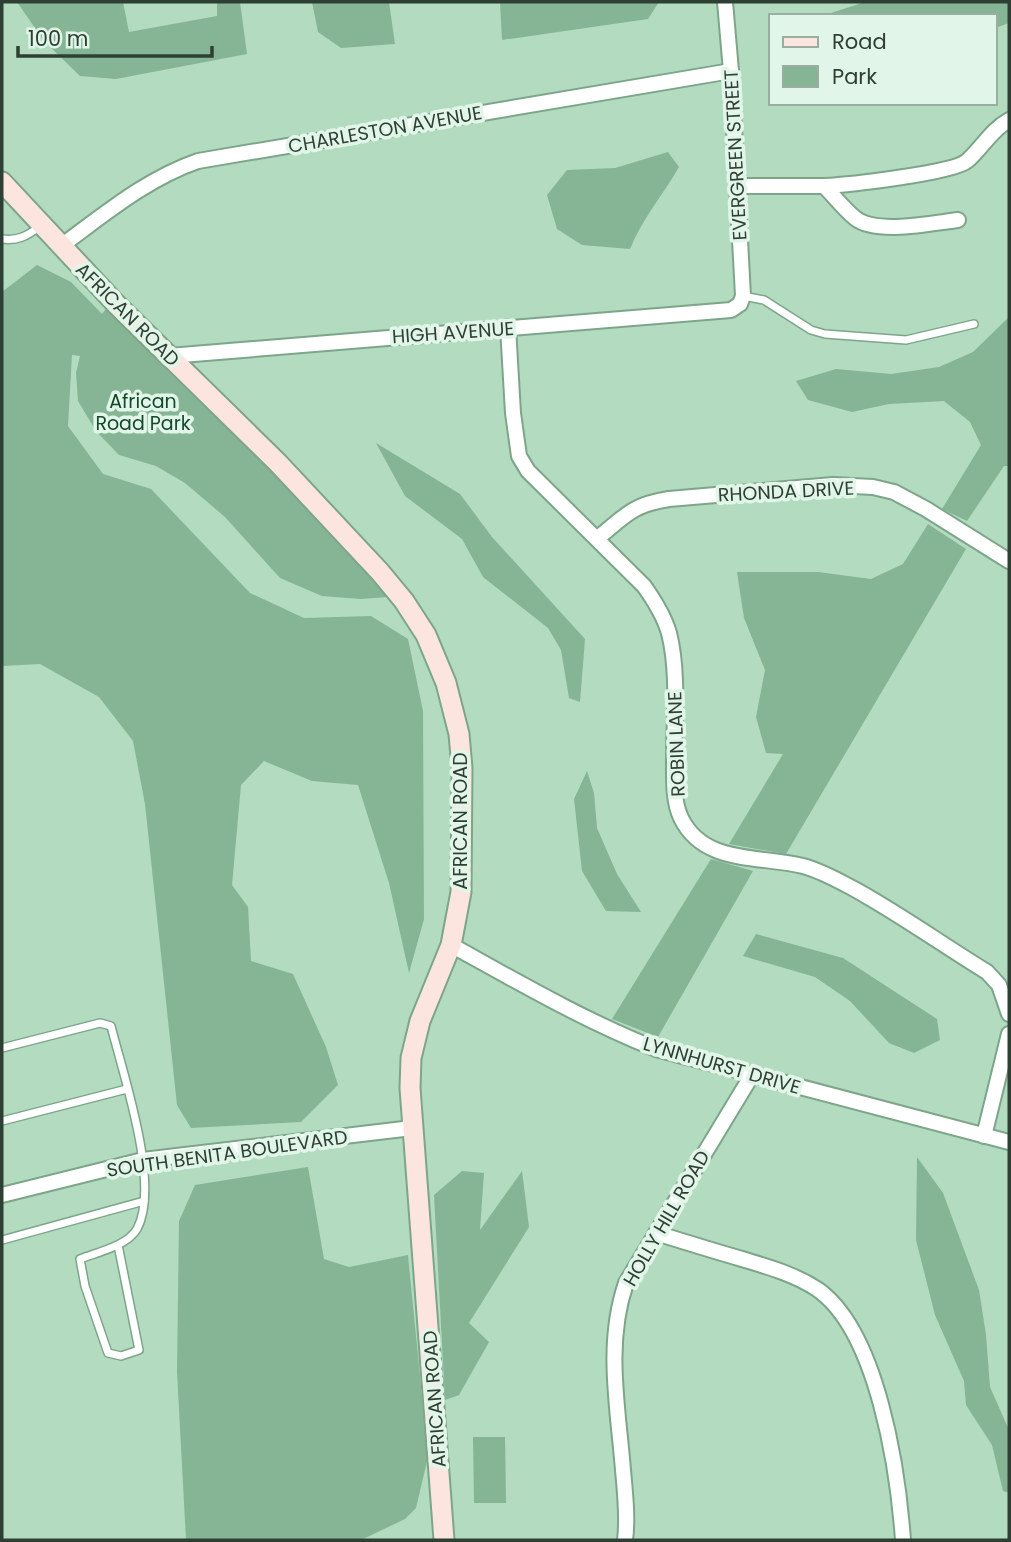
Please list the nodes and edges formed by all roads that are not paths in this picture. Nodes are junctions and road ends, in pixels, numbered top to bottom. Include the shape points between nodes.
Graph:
1 (725, 2) edge
2 (732, 71) junction
3 (1009, 120) edge
4 (2, 182) edge
5 (737, 186) junction
6 (824, 186) junction
7 (958, 220) dead end
8 (42, 225) junction
9 (2, 239) edge
10 (61, 246) junction
11 (740, 302) junction
12 (974, 324) dead end
13 (508, 327) junction
14 (169, 356) junction
15 (598, 538) junction
16 (1009, 561) edge
17 (451, 945) junction
18 (1009, 1014) edge
19 (1009, 1034) edge
20 (2, 1048) edge
21 (752, 1075) junction
22 (127, 1089) junction
23 (2, 1121) edge
24 (412, 1128) junction
25 (985, 1136) junction
26 (1009, 1142) edge
27 (143, 1160) junction
28 (2, 1195) edge
29 (144, 1202) junction
30 (656, 1233) junction
31 (2, 1240) edge
32 (118, 1245) junction
33 (444, 1540) edge
34 (625, 1540) edge
35 (903, 1540) edge

1 - 2 street, EVERGREEN STREET
2 - 5 street, EVERGREEN STREET
2 - 10 street, CHARLESTON AVENUE via 198,161 171,170 132,193
3 - 6 street via 965,163
4 - 8 street, AFRICAN ROAD
5 - 6 street
5 - 11 street, EVERGREEN STREET
6 - 7 street via 856,220 869,225
8 - 9 lane via 26,237
8 - 10 street, AFRICAN ROAD
10 - 14 street, AFRICAN ROAD
11 - 12 lane via 764,300 825,334 906,340
11 - 13 street, HIGH AVENUE via 731,310
13 - 14 street, HIGH AVENUE
13 - 15 street, ROBIN LANE via 519,456 528,471
14 - 17 street, AFRICAN ROAD via 380,572 426,635 446,684 462,768 461,892
15 - 16 street, RHONDA DRIVE via 644,503 833,485 873,487 926,509
15 - 18 street, ROBIN LANE via 644,586 669,632 674,663 674,790 680,817 695,838 726,855 804,866 874,900 987,972 999,985
17 - 21 street, LYNNHURST DRIVE via 625,1037
17 - 24 street, AFRICAN ROAD via 420,1021 411,1058
19 - 25 street
20 - 22 lane via 100,1023 111,1026
21 - 25 street, LYNNHURST DRIVE
21 - 30 street, HOLLY HILL ROAD
22 - 23 lane
22 - 27 lane
24 - 27 street, SOUTH BENITA BOULEVARD
24 - 33 street, AFRICAN ROAD
25 - 26 street, LYNNHURST DRIVE
27 - 28 street, SOUTH BENITA BOULEVARD
27 - 29 lane
29 - 31 lane
29 - 32 lane via 137,1230
30 - 34 street, HOLLY HILL ROAD via 626,1283 614,1339
30 - 35 street via 792,1275 839,1310 859,1341 871,1373 894,1463
32 - 32 lane via 80,1259 108,1353 121,1356 139,1350

